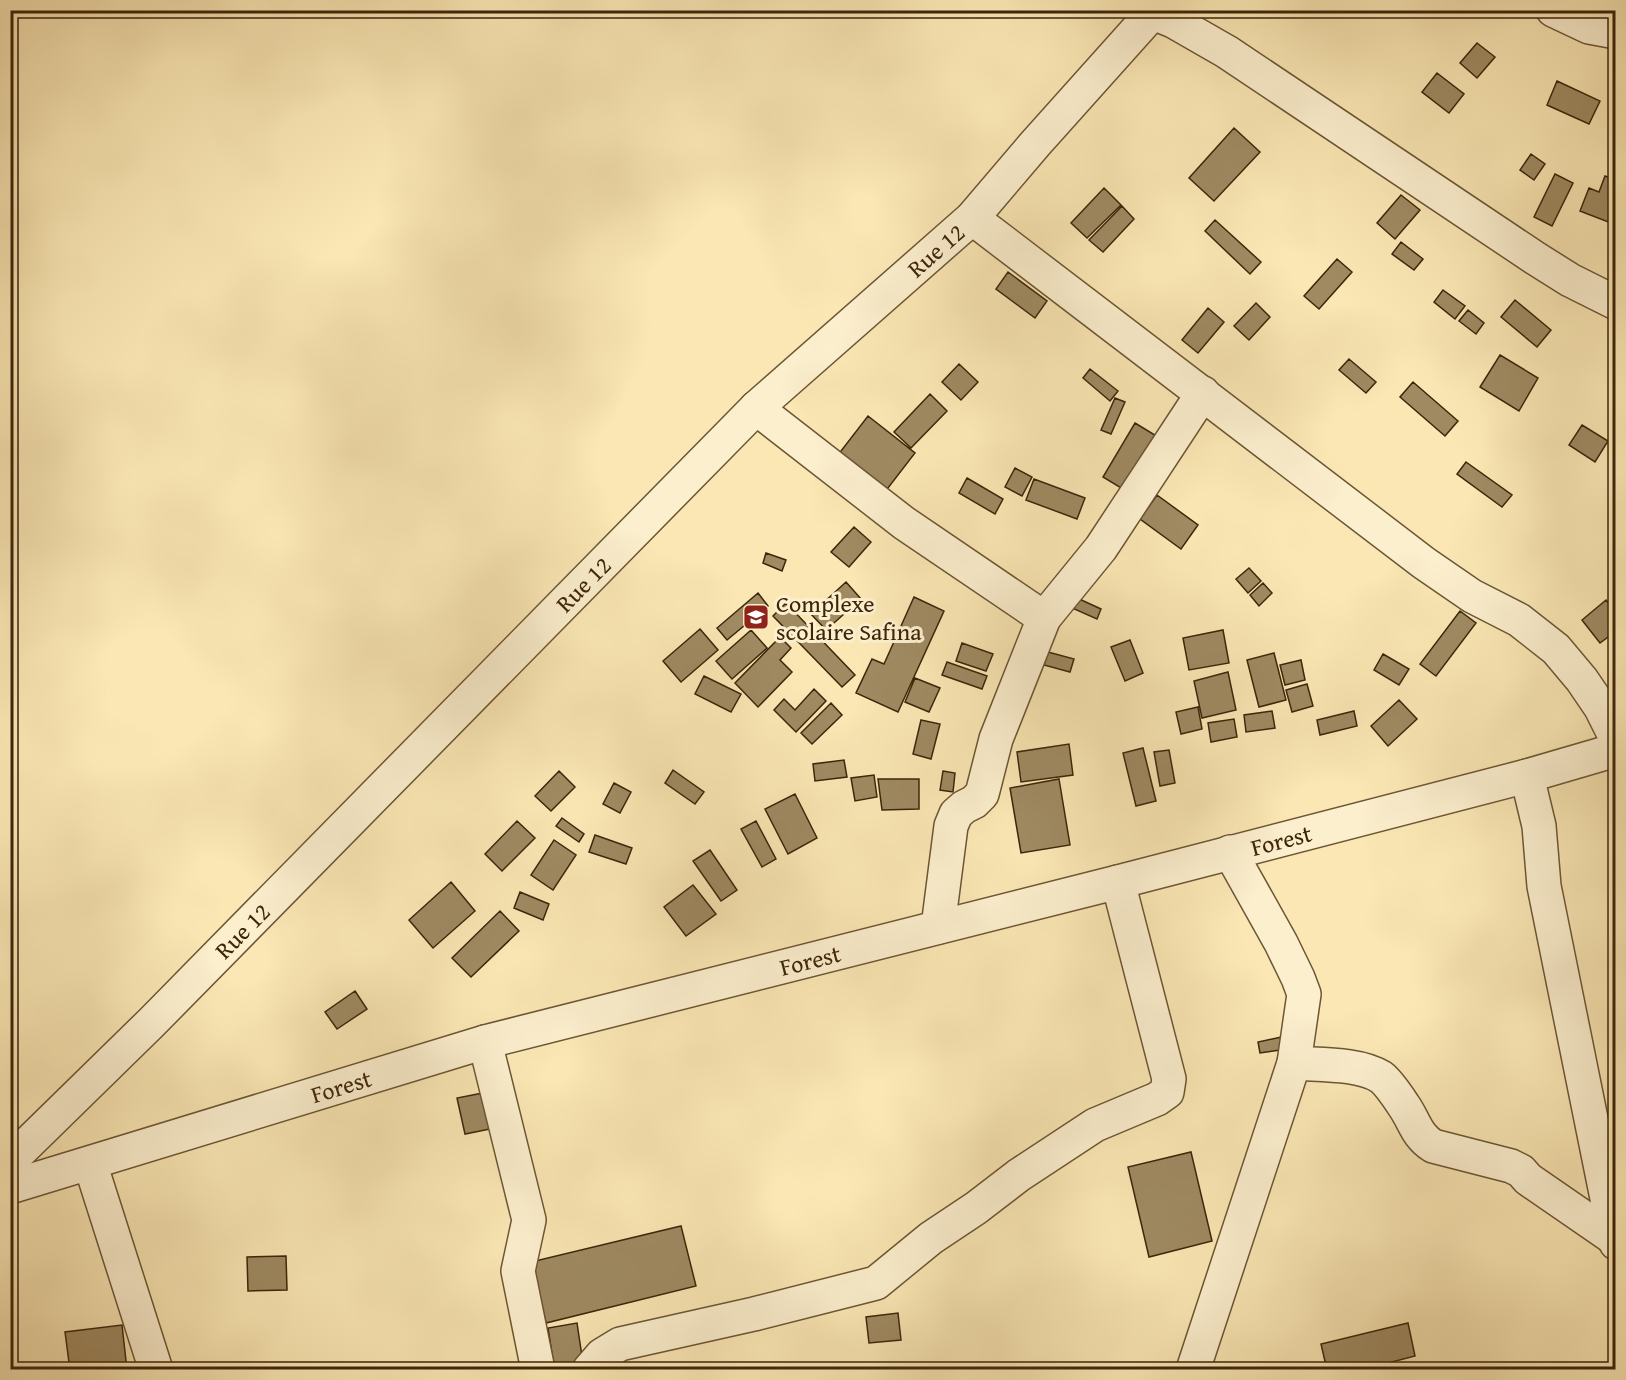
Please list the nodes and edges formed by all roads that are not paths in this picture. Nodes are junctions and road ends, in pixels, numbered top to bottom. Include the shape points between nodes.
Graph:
1 (1554, 10) edge
2 (1151, 11) edge
3 (1601, 23) edge
4 (972, 218) junction
5 (1616, 303) edge
6 (1203, 393) junction
7 (756, 408) junction
8 (1044, 618) junction
9 (1616, 738) edge
10 (1616, 750) edge
11 (1527, 776) junction
12 (1230, 852) junction
13 (1118, 882) junction
14 (938, 927) junction
15 (485, 1042) junction
16 (1294, 1063) junction
17 (10, 1161) edge
18 (90, 1162) junction
19 (10, 1187) edge
20 (1615, 1241) edge
21 (156, 1370) edge
22 (538, 1370) edge
23 (589, 1370) edge
24 (1193, 1370) edge

1 - 3 street
2 - 4 street, Rue 12
2 - 5 street via 1227,52 1534,258
4 - 6 street
4 - 7 street, Rue 12
6 - 8 street via 1101,548
6 - 9 street via 1424,563 1472,596 1519,620 1556,649 1601,708
7 - 8 street via 904,523
7 - 17 street, Rue 12 via 151,1023
8 - 14 street via 996,739 982,794 956,814 951,826
10 - 11 street, Forest
11 - 12 street, Forest
11 - 20 street via 1539,826 1544,886
12 - 13 street, Forest
12 - 16 street via 1281,943 1304,994
13 - 14 street, Forest
13 - 23 street via 1169,1079 1167,1092 1157,1100 1095,1125 931,1238 876,1283 620,1344 602,1355
14 - 15 street, Forest
15 - 18 street, Forest
15 - 22 street via 529,1220 518,1271
16 - 20 street via 1365,1070 1382,1078 1405,1107 1422,1139 1433,1146 1521,1171
16 - 24 street
18 - 19 street, Forest
18 - 21 street

